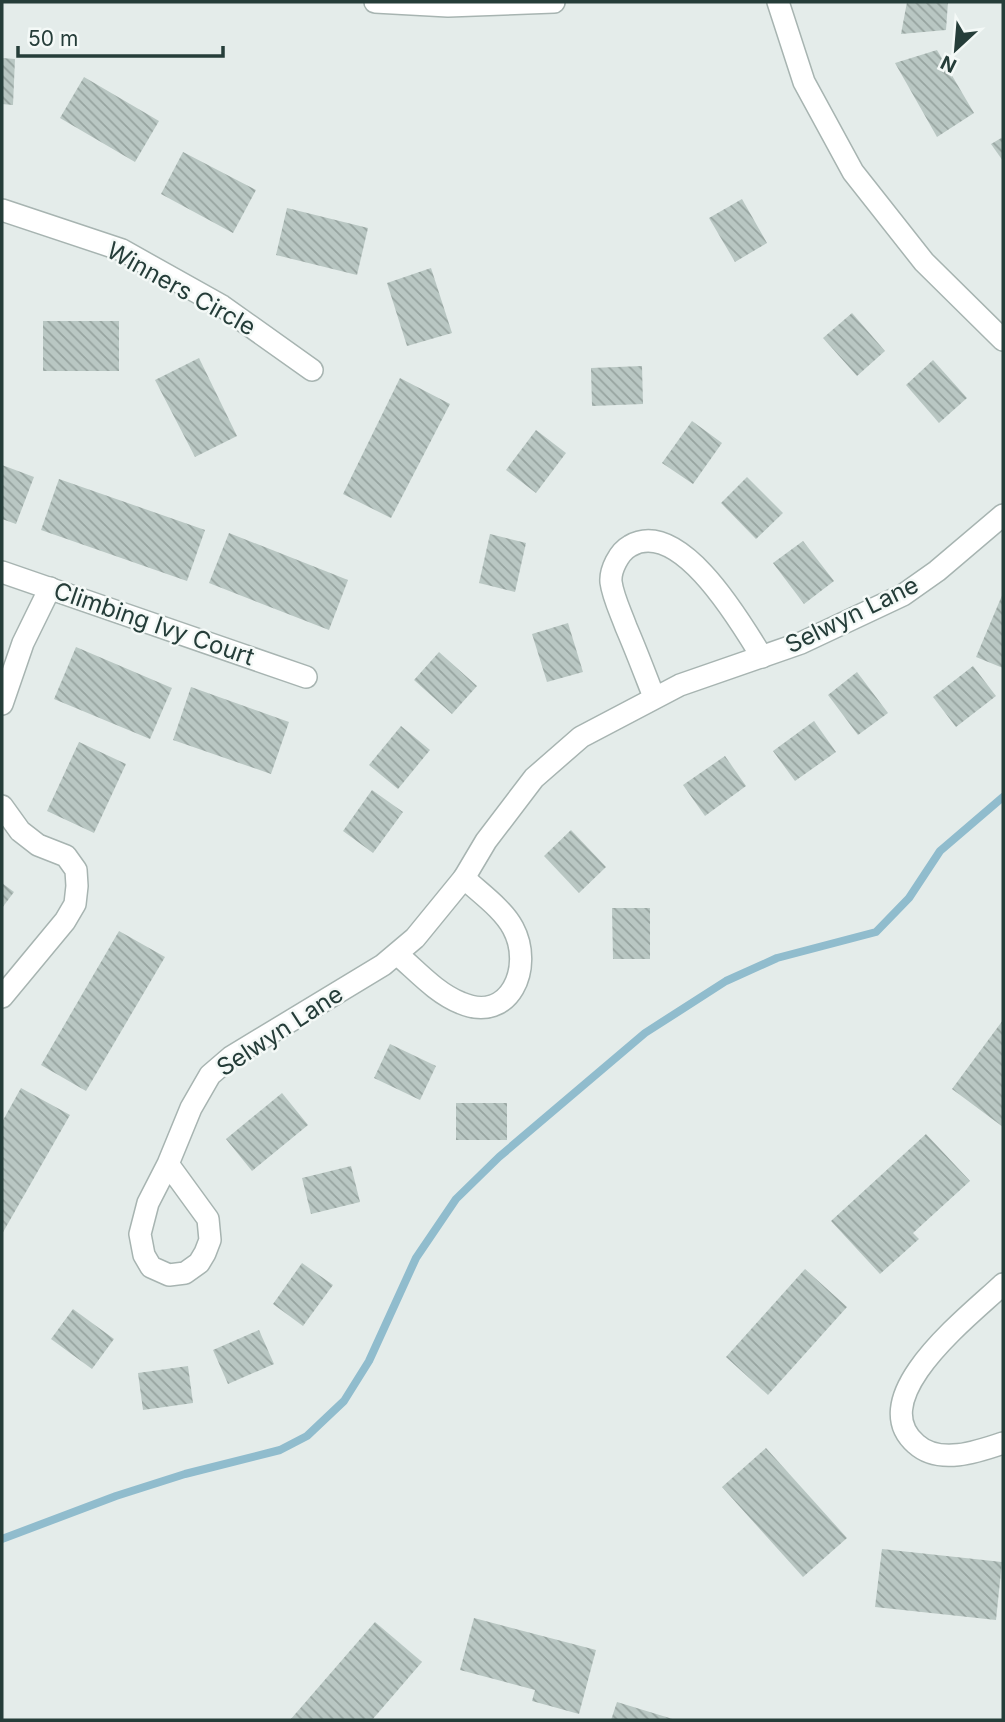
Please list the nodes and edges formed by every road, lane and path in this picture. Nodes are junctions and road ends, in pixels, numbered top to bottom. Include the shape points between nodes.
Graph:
1 (376, 2) edge
2 (554, 2) edge
3 (778, 2) edge
4 (2, 209) edge
5 (1003, 340) edge
6 (312, 370) dead end
7 (1003, 514) edge
8 (2, 572) edge
9 (50, 588) junction
10 (762, 657) junction
11 (306, 677) dead end
12 (654, 697) junction
13 (2, 704) edge
14 (2, 806) edge
15 (464, 878) junction
16 (397, 954) junction
17 (2, 997) edge
18 (168, 1164) junction
19 (1003, 1284) edge
20 (1003, 1443) edge

1 - 2 street via 448,6
3 - 5 street via 804,82 853,172 924,262
4 - 6 street, Winners Circle via 122,250 222,306
7 - 10 street, Selwyn Lane via 903,595
8 - 9 street, Climbing Ivy Court
9 - 11 street, Climbing Ivy Court
9 - 13 street via 23,643
10 - 12 street, Selwyn Lane
10 - 12 street, Selwyn Lane via 720,593 688,559 654,542 627,546 615,562 611,580
12 - 15 street, Selwyn Lane via 581,737 534,778
14 - 17 street via 20,831 38,845 66,856 76,870 77,886 75,904 65,921
15 - 16 street, Selwyn Lane
15 - 16 street via 513,927 521,967 512,993 485,1008 463,1004
16 - 18 street, Selwyn Lane via 231,1057 210,1075
18 - 18 street, Selwyn Lane via 148,1203 140,1234 151,1267 169,1275 186,1273 199,1263 209,1240 208,1219
19 - 20 street via 925,1360 906,1388 903,1406 906,1431 922,1450 944,1456

